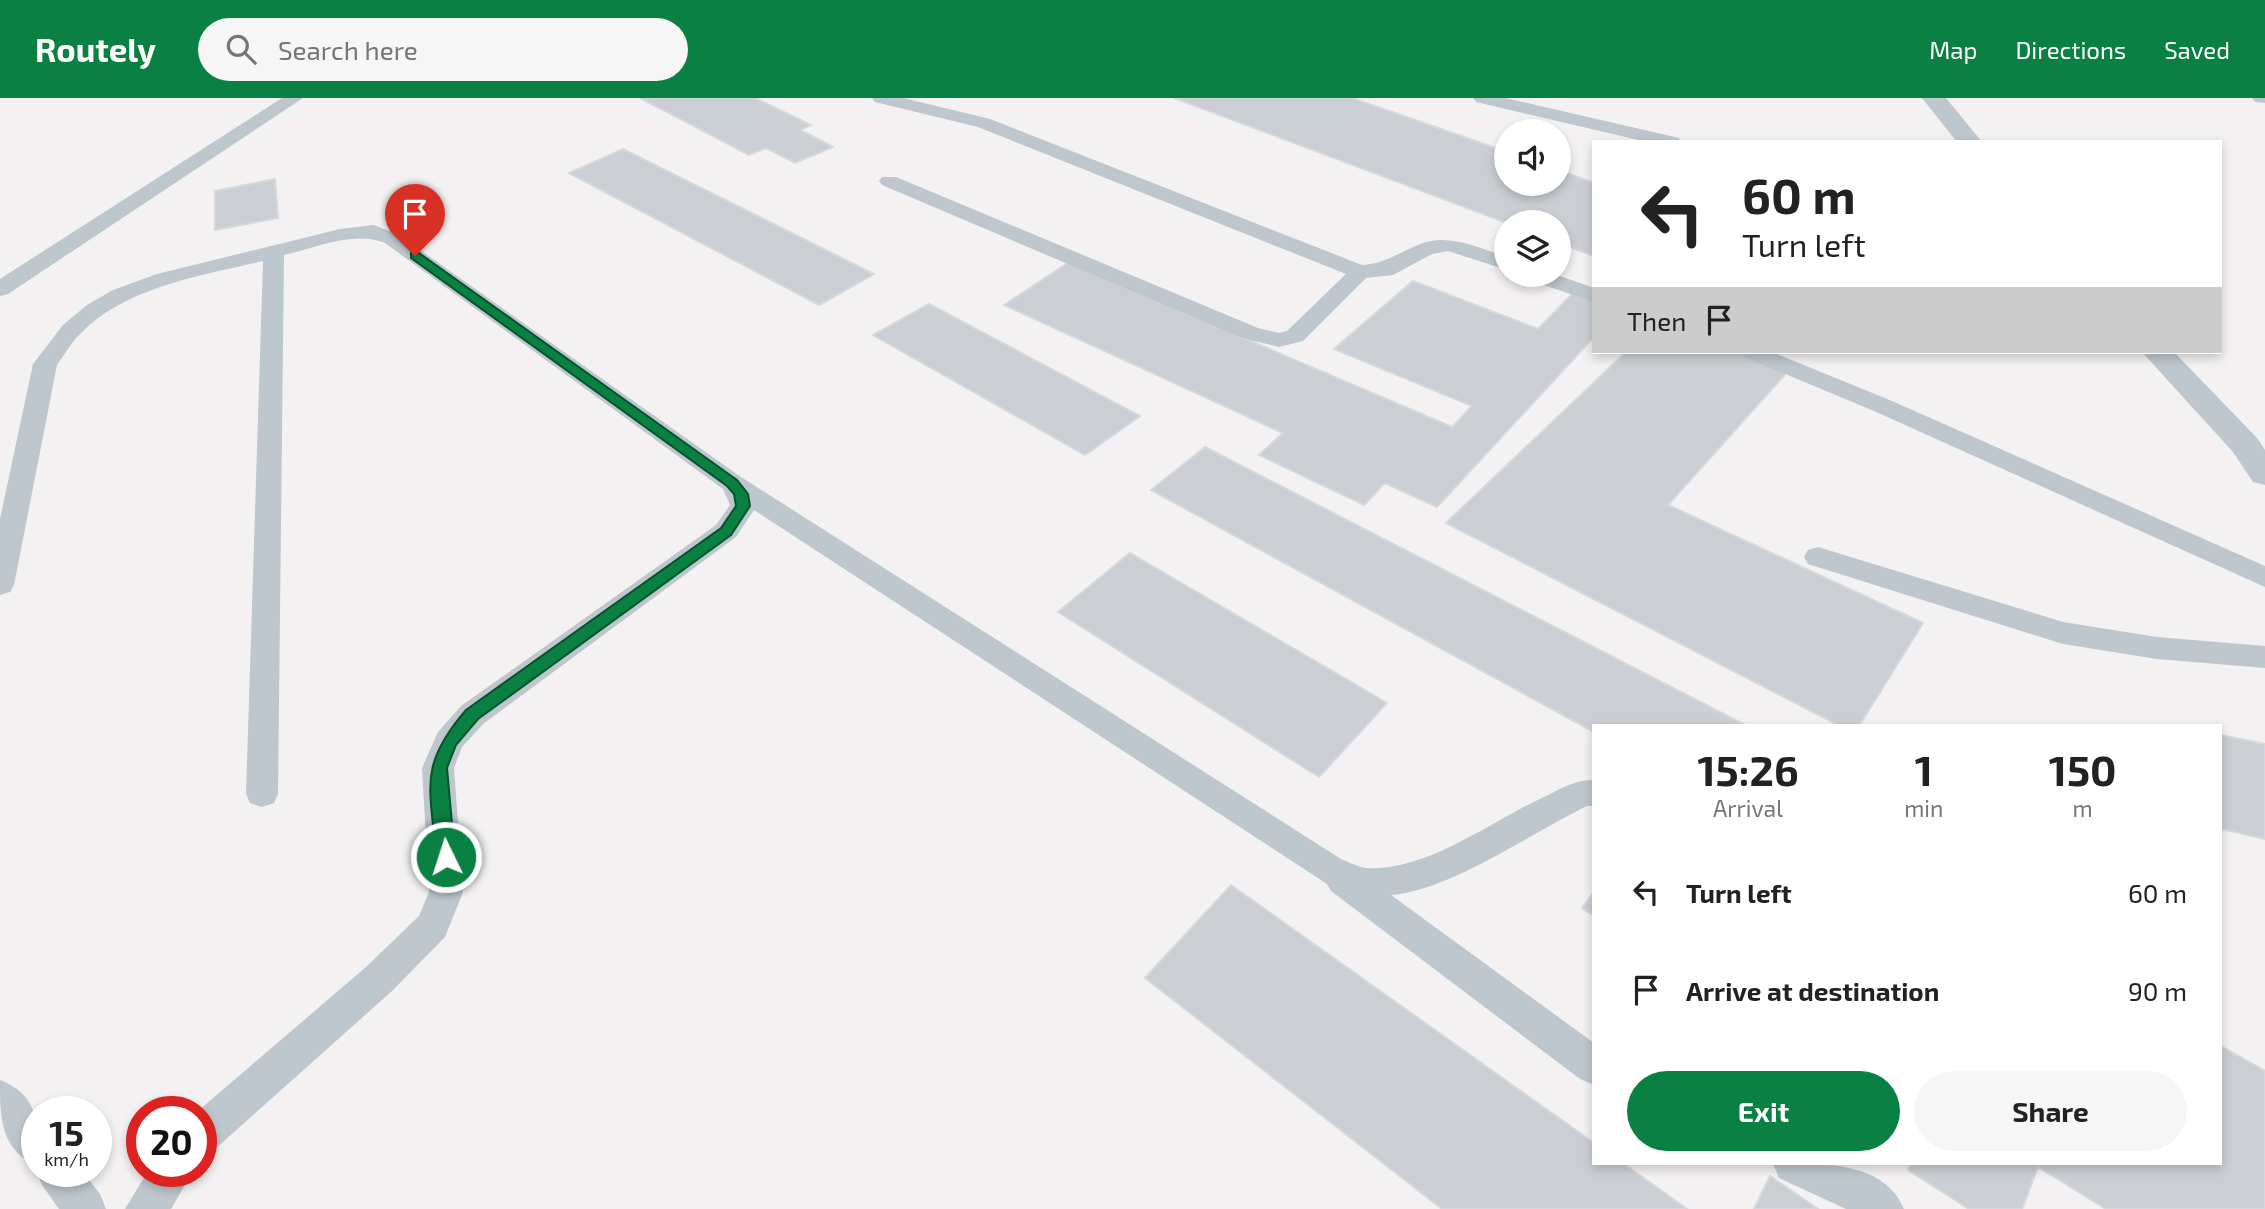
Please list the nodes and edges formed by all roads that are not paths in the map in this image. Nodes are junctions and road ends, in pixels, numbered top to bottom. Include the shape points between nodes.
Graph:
1 (294, 98) edge
2 (881, 98) edge
3 (1482, 98) edge
4 (1934, 98) edge
5 (1663, 140) edge
6 (1968, 140) edge
7 (889, 181) dead end
8 (274, 251) junction
9 (1494, 260) edge
10 (1360, 272) junction
11 (1571, 287) edge
12 (0, 289) edge
13 (1592, 294) edge
14 (1757, 354) edge
15 (2159, 354) edge
16 (2265, 474) edge
17 (732, 483) junction
18 (1818, 557) dead end
19 (2265, 577) edge
20 (0, 585) edge
21 (2265, 657) edge
22 (1592, 793) edge
23 (262, 794) dead end
24 (1329, 869) junction
25 (1592, 1065) edge
26 (0, 1099) edge
27 (217, 1121) edge
28 (21, 1126) edge
29 (1795, 1165) edge
30 (68, 1187) edge
31 (162, 1187) edge
32 (85, 1209) edge
33 (146, 1209) edge
34 (1883, 1209) edge

1 - 12 lane
2 - 10 lane via 984,123
3 - 5 lane
4 - 6 street
7 - 10 lane via 1250,333 1279,340 1295,336
8 - 17 lane via 374,231 392,239
8 - 20 lane via 121,295 71,330 45,364
8 - 23 lane
9 - 10 lane via 1449,245 1427,248 1385,270
11 - 13 lane
14 - 19 lane
15 - 16 street via 2245,445
17 - 24 lane
17 - 27 lane via 743,506 726,531 472,715 449,741 438,768 446,892 432,926 379,979
18 - 21 lane via 2063,632 2157,648
22 - 24 lane via 1528,819 1470,853 1406,878 1364,883
24 - 25 lane
26 - 28 lane
29 - 34 lane via 1851,1188
30 - 32 lane
31 - 33 lane

